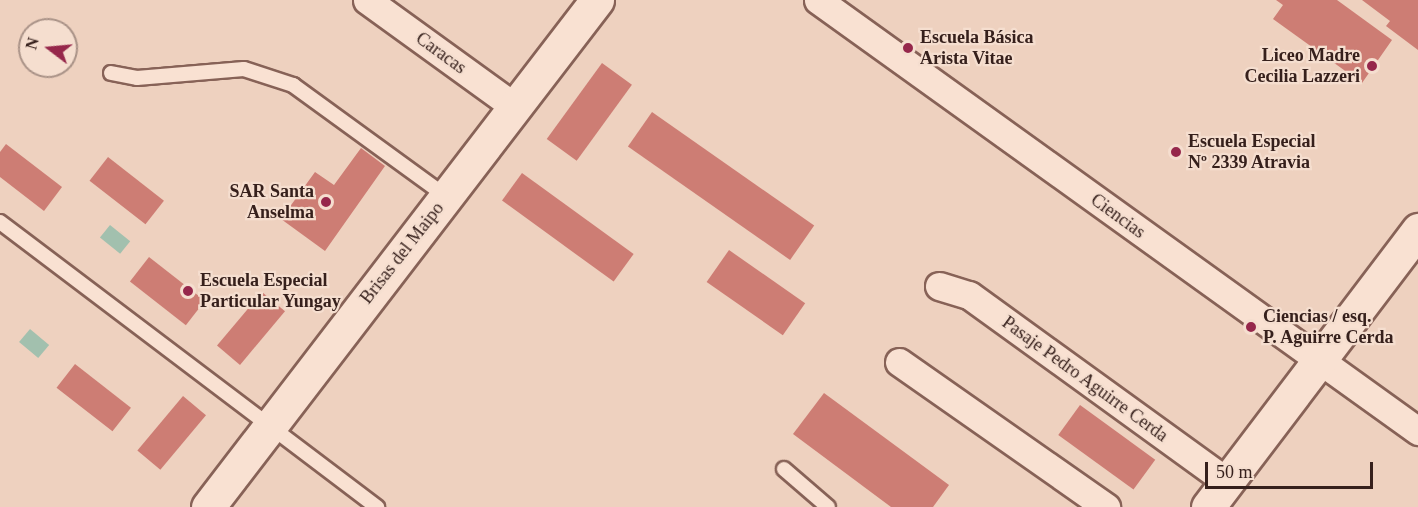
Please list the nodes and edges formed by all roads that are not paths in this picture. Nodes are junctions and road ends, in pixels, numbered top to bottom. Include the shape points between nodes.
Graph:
1 (367, 0) edge
2 (597, 0) edge
3 (818, 0) edge
4 (111, 73) dead end
5 (515, 107) junction
6 (446, 196) junction
7 (0, 222) edge
8 (1418, 230) edge
9 (939, 286) dead end
10 (1319, 360) junction
11 (898, 362) dead end
12 (270, 426) junction
13 (1418, 431) edge
14 (783, 469) dead end
15 (1217, 494) edge
16 (208, 507) edge
17 (377, 507) edge
18 (828, 507) edge
19 (1106, 507) edge

1 - 5 street, Caracas
2 - 5 street, Brisas del Maipo
3 - 10 street, Ciencias
4 - 6 lane via 137,78 244,69 293,85
5 - 6 street, Brisas del Maipo
6 - 12 street, Brisas del Maipo
7 - 12 lane
8 - 10 street
9 - 15 street, Pasaje Pedro Aguirre Cerda via 969,295
10 - 13 street, Ciencias
10 - 15 street
11 - 19 street
12 - 16 street, Brisas del Maipo
12 - 17 lane
14 - 18 lane

